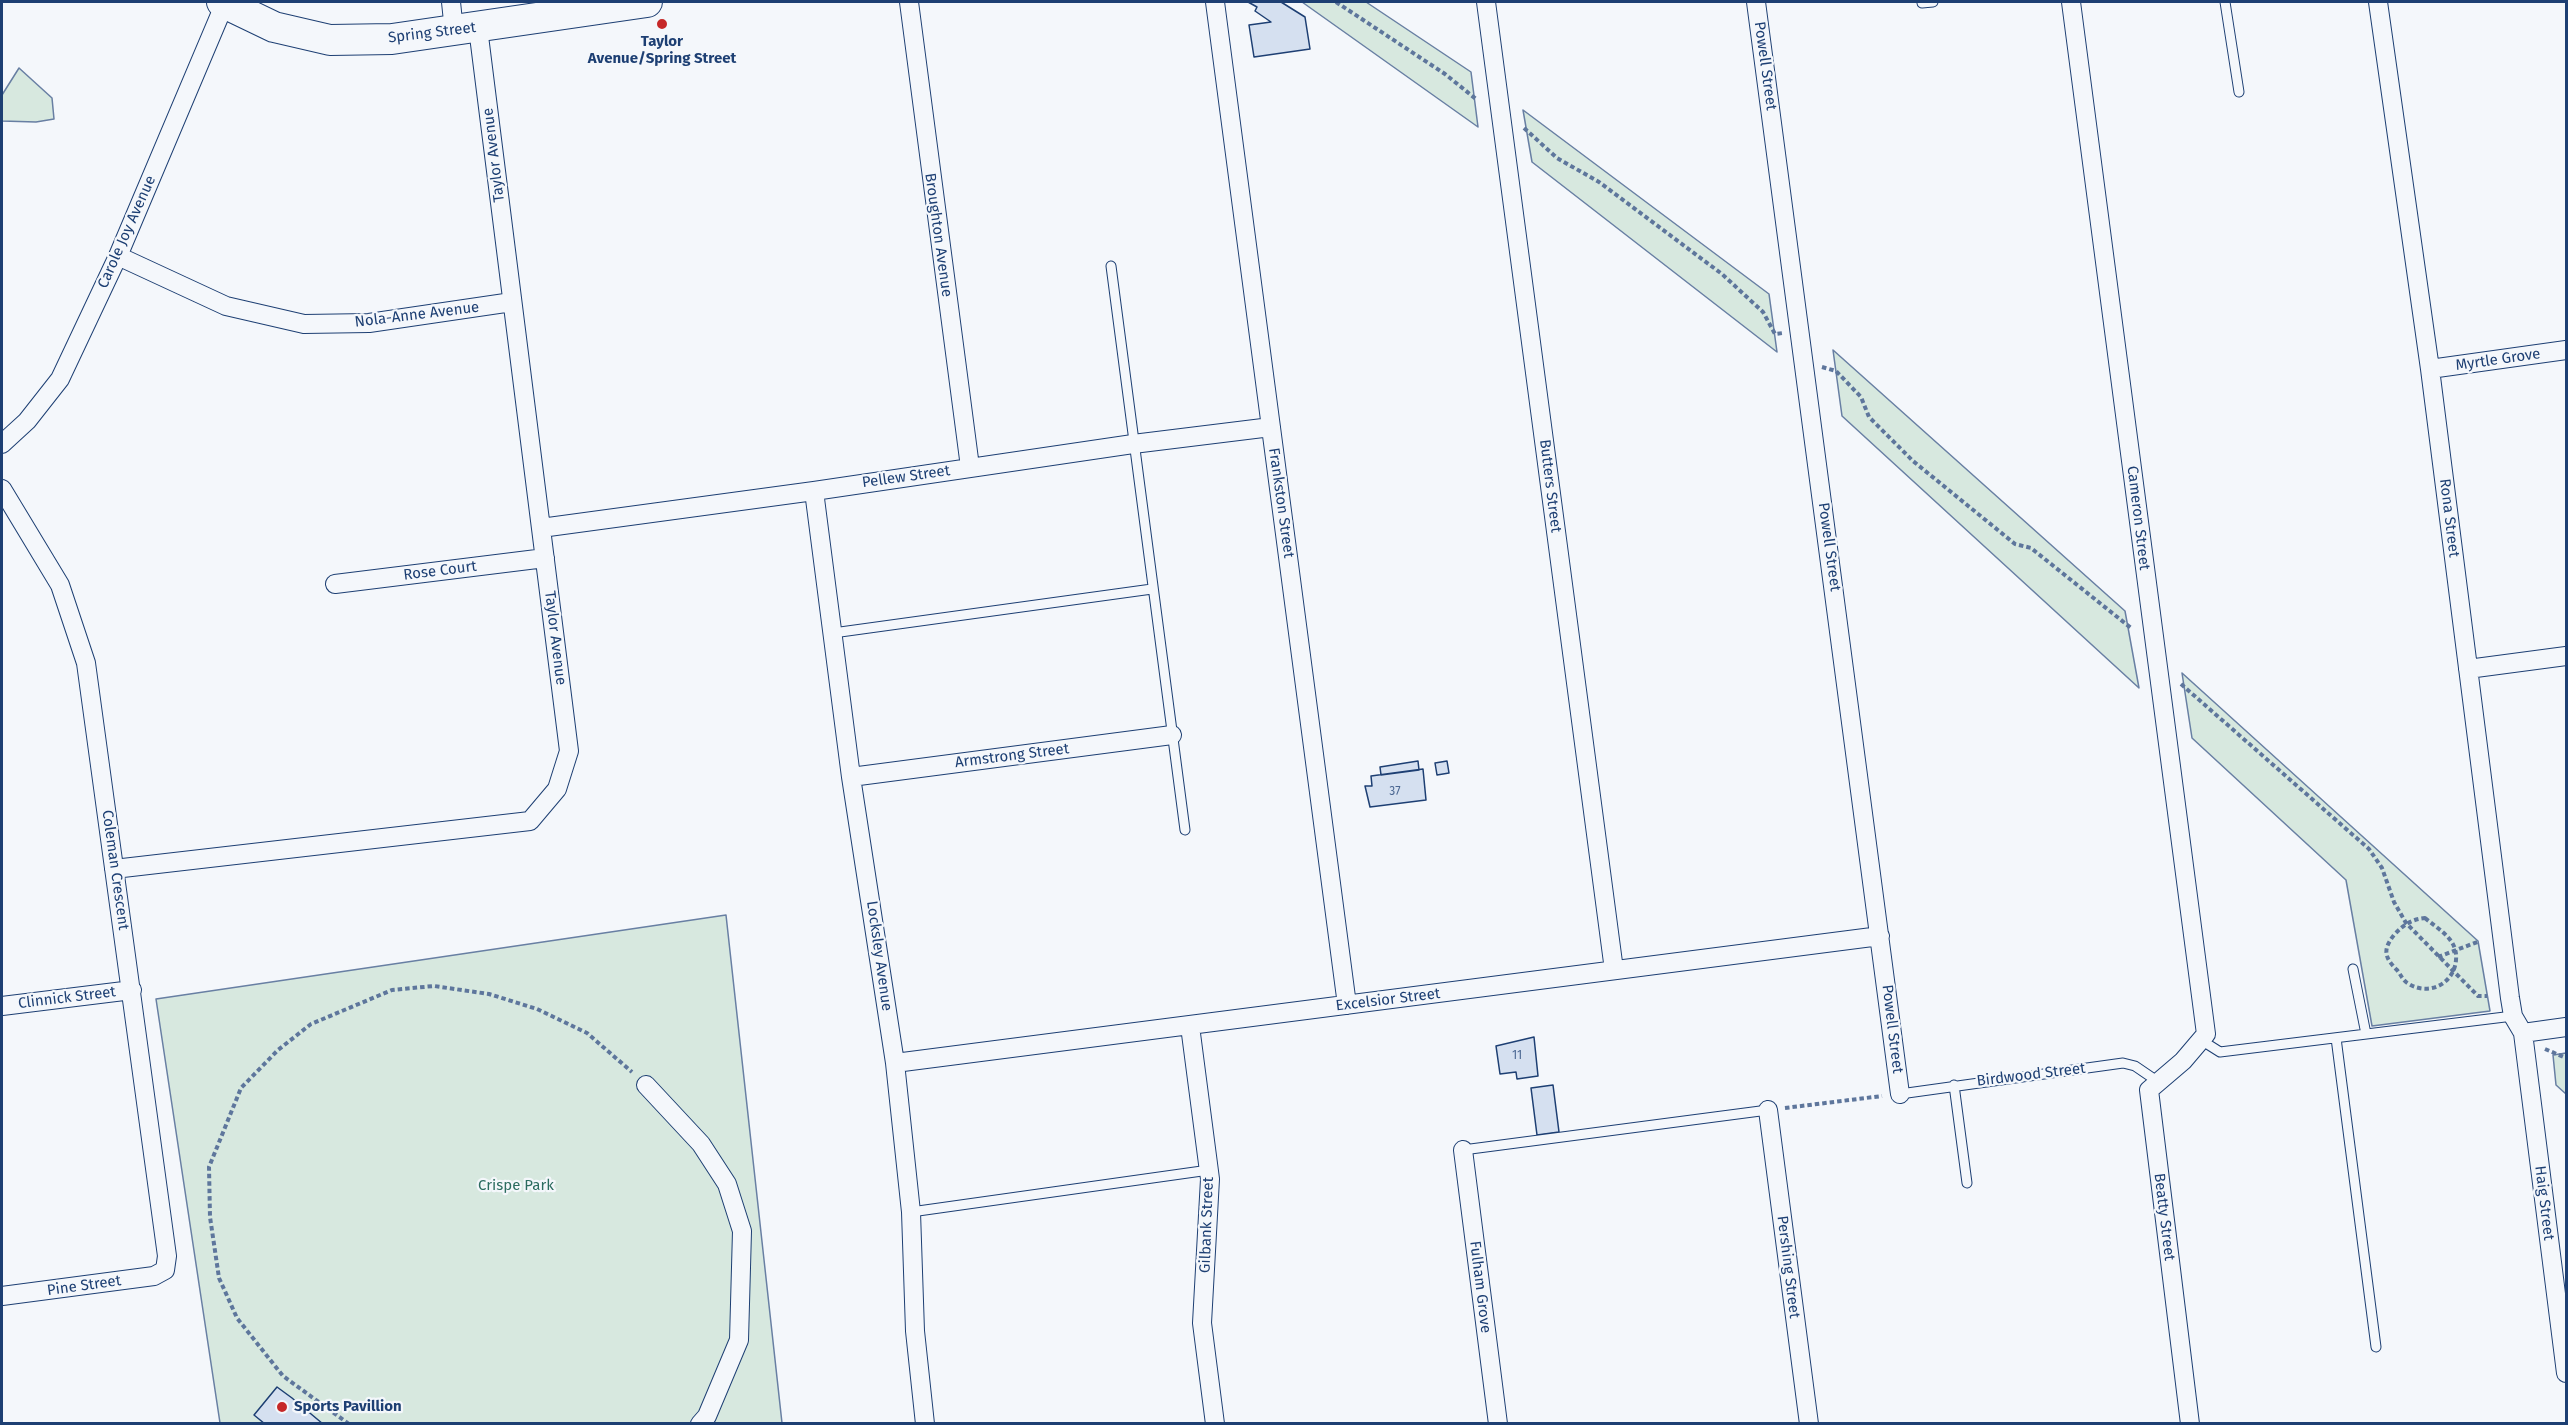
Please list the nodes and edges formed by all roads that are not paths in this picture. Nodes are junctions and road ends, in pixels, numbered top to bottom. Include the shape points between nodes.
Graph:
1 (223, 2) edge
2 (647, 2) edge
3 (909, 2) edge
4 (1215, 2) edge
5 (1486, 2) edge
6 (1756, 2) edge
7 (1933, 2) edge
8 (2071, 2) edge
9 (2225, 2) edge
10 (2378, 2) edge
11 (1922, 3) dead end
12 (610, 4) edge
13 (461, 20) edge
14 (2239, 92) dead end
15 (118, 256) junction
16 (1111, 266) dead end
17 (512, 302) junction
18 (2566, 350) edge
19 (2430, 369) junction
20 (1271, 427) junction
21 (2, 444) edge
22 (1133, 444) junction
23 (970, 467) junction
24 (2, 489) edge
25 (814, 491) junction
26 (541, 528) junction
27 (545, 558) junction
28 (335, 584) dead end
29 (1152, 589) junction
30 (833, 633) junction
31 (2566, 656) edge
32 (2468, 669) junction
33 (1172, 735) junction
34 (852, 777) junction
35 (1185, 830) dead end
36 (114, 869) junction
37 (1880, 936) junction
38 (2353, 969) dead end
39 (1614, 970) junction
40 (132, 990) junction
41 (1347, 1005) junction
42 (2, 1006) edge
43 (2513, 1016) junction
44 (1190, 1026) junction
45 (2566, 1027) edge
46 (2523, 1033) junction
47 (2366, 1034) junction
48 (2203, 1037) junction
49 (2336, 1038) junction
50 (895, 1063) junction
51 (2157, 1082) junction
52 (646, 1084) road end
53 (1954, 1085) junction
54 (1900, 1094) joint
55 (1768, 1110) joint
56 (1463, 1150) joint
57 (1209, 1170) junction
58 (1967, 1183) dead end
59 (911, 1212) junction
60 (165, 1270) joint
61 (2, 1296) edge
62 (2376, 1347) dead end
63 (2566, 1373) edge
64 (700, 1424) edge
65 (925, 1424) edge
66 (1215, 1424) edge
67 (1498, 1424) edge
68 (1809, 1424) edge
69 (2190, 1424) edge

1 - 13 main road, Spring Street via 274,27 330,40 392,39
1 - 15 street, Carole Joy Avenue
2 - 12 main road, Spring Street
3 - 23 street, Broughton Avenue
4 - 20 street, Frankston Street
5 - 39 street, Butters Street
6 - 37 street, Powell Street
7 - 11 lane
8 - 48 street, Cameron Street
9 - 14 lane
10 - 19 street, Rona Street
12 - 13 main road, Spring Street
13 - 17 street, Taylor Avenue
15 - 17 street, Nola-Anne Avenue via 226,306 304,324 369,323
15 - 21 street, Carole Joy Avenue via 60,379 27,421
16 - 22 lane
17 - 26 street, Taylor Avenue
18 - 19 street, Myrtle Grove
19 - 32 street, Rona Street
20 - 22 street, Pellew Street
20 - 41 street, Frankston Street
22 - 23 street, Pellew Street
22 - 29 lane
23 - 25 street, Pellew Street
24 - 36 street, Coleman Crescent via 60,585 86,663
25 - 26 street, Pellew Street
25 - 30 street, Locksley Avenue
26 - 27 street, Taylor Avenue
27 - 28 street, Rose Court
27 - 36 street, Taylor Avenue via 569,751 558,789 530,821
29 - 30 lane
29 - 33 lane
30 - 34 street, Locksley Avenue
31 - 32 street
32 - 43 street, Rona Street
33 - 34 street, Armstrong Street
33 - 35 lane
34 - 50 street, Locksley Avenue
36 - 40 street, Coleman Crescent
37 - 39 street, Excelsior Street
37 - 54 street, Powell Street
38 - 47 lane
39 - 41 street, Excelsior Street
40 - 42 street, Clinnick Street
40 - 60 street, Coleman Crescent via 167,1256
41 - 44 street, Excelsior Street
43 - 46 street, Rona Street
43 - 47 lane
44 - 50 street, Excelsior Street
44 - 57 street, Gilbank Street
45 - 46 street
46 - 63 street, Haig Street
47 - 49 lane
48 - 49 lane via 2220,1052
48 - 51 street via 2183,1061
49 - 62 lane
50 - 59 street, Locksley Avenue
51 - 53 lane, Birdwood Street via 2135,1066 2123,1063
51 - 69 street, Beatty Street via 2149,1090
52 - 64 street via 701,1143 727,1184 742,1230 739,1340
53 - 54 lane, Birdwood Street
53 - 58 lane
55 - 56 lane
55 - 68 street, Pershing Street
56 - 67 street, Fulham Grove
57 - 59 lane
57 - 66 street, Gilbank Street via 1202,1323
59 - 65 street, Locksley Avenue via 915,1331
60 - 61 street, Pine Street via 154,1276

